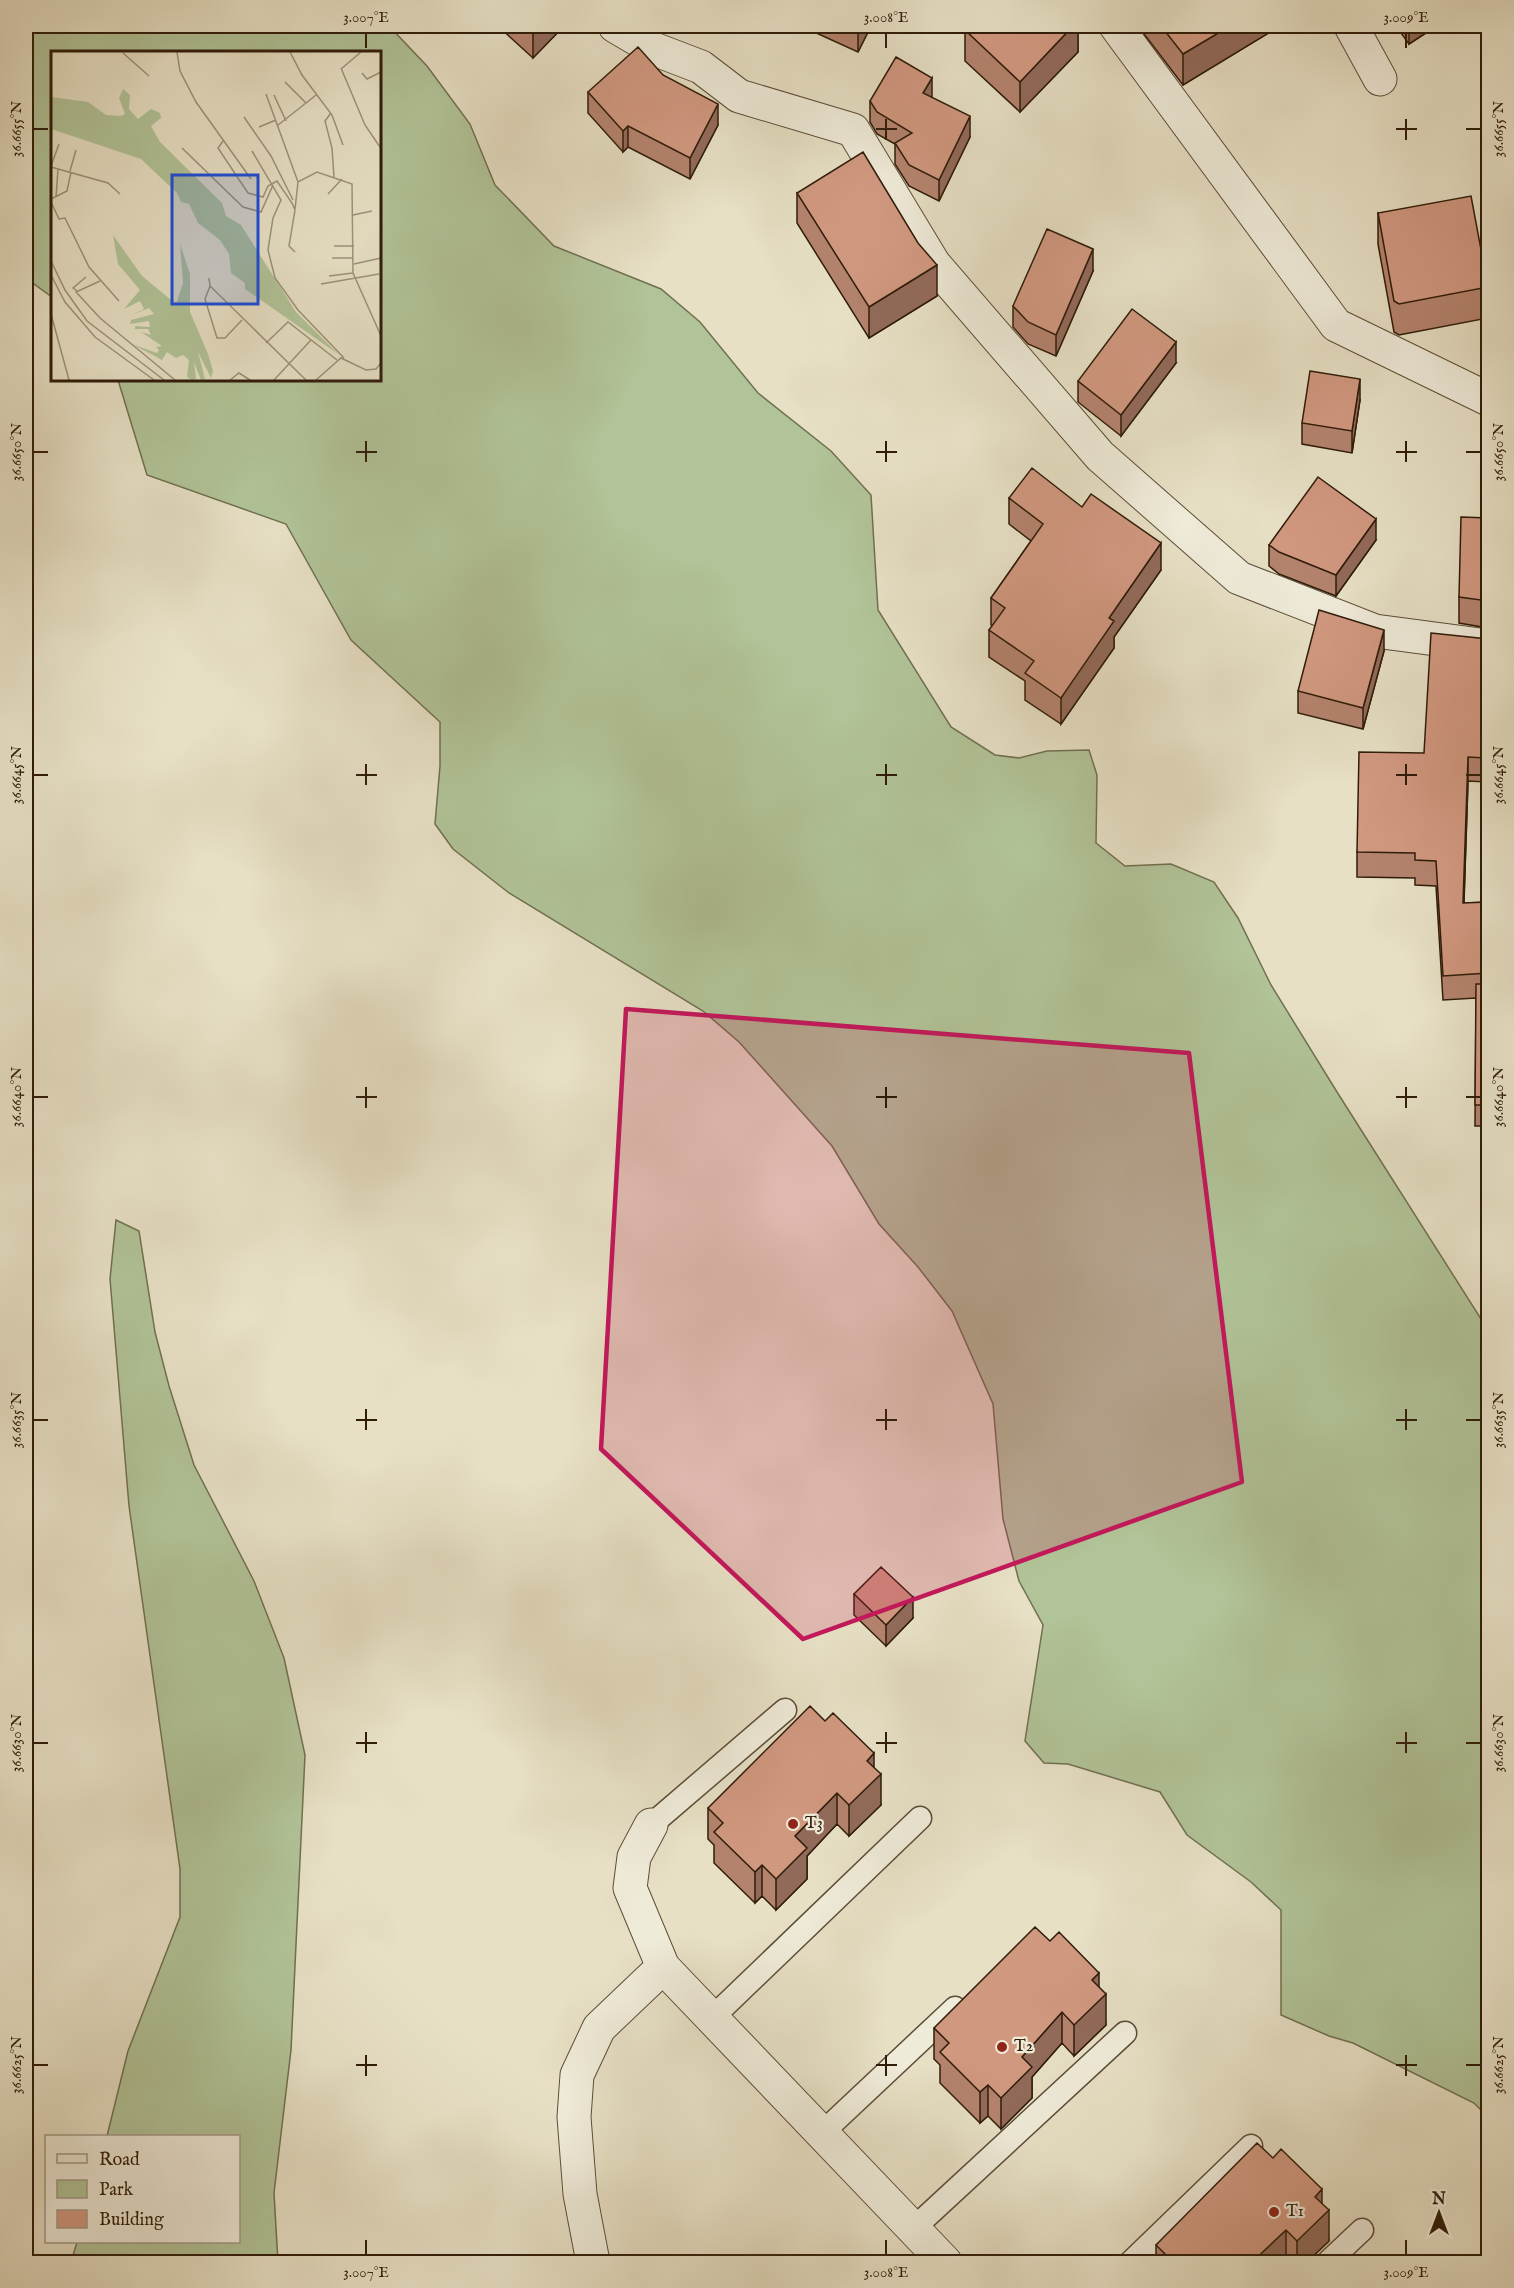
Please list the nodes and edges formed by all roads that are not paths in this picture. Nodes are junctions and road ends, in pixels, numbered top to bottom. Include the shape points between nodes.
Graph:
1 (615, 26) edge
2 (1116, 26) edge
3 (1351, 26) edge
4 (1380, 79) dead end
5 (1488, 399) edge
6 (1488, 646) edge
7 (785, 1710) dead end
8 (920, 1818) dead end
9 (651, 1825) joint
10 (663, 1967) junction
11 (973, 1991) edge
12 (713, 2017) junction
13 (1125, 2033) dead end
14 (822, 2133) junction
15 (1251, 2146) edge
16 (913, 2229) junction
17 (1362, 2230) dead end
18 (592, 2262) edge
19 (945, 2262) edge
20 (1131, 2262) edge
21 (1328, 2262) edge

1 - 6 street via 654,49 701,67 739,96 853,130 934,264 1100,456 1239,578 1375,631
2 - 5 street via 1336,325
3 - 4 street
7 - 9 lane
8 - 12 lane
9 - 10 street via 634,1857 630,1888
10 - 12 street
10 - 18 street via 599,2028 577,2075 574,2117 580,2194
11 - 14 lane
12 - 14 street
13 - 16 lane
14 - 16 street
15 - 20 lane
16 - 19 street
17 - 21 lane

